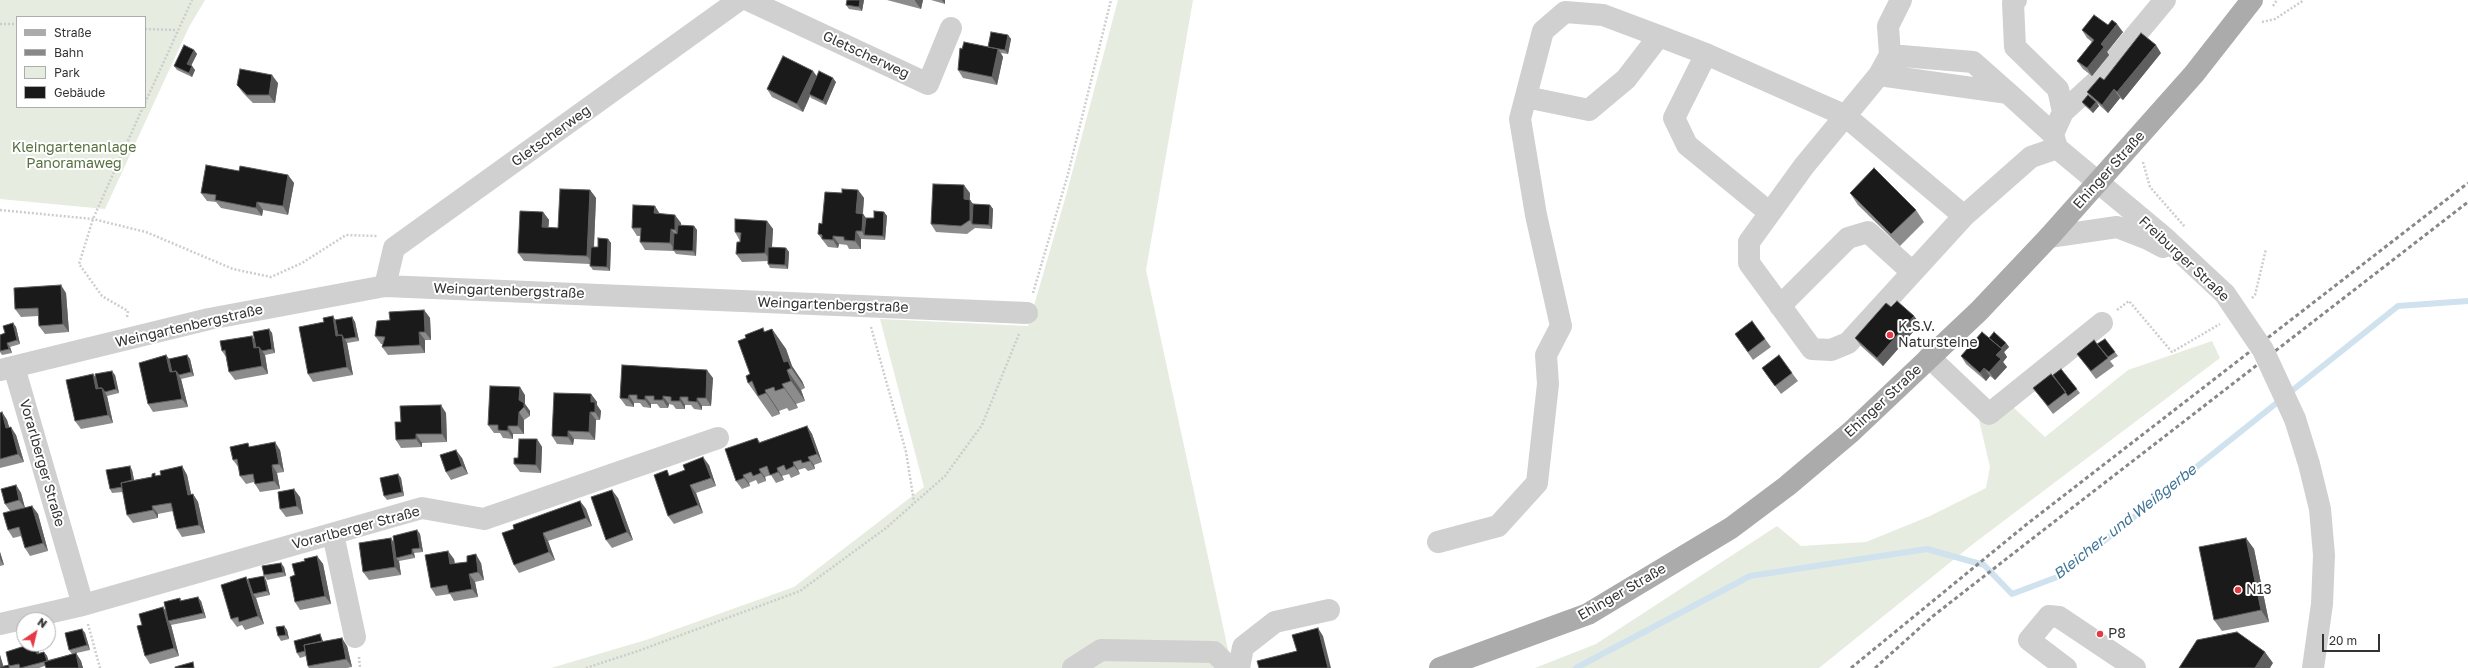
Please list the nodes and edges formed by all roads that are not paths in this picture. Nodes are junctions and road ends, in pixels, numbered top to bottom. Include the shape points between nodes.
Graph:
1 (739, 0) edge
2 (748, 0) edge
3 (1900, 0) edge
4 (2016, 0) edge
5 (2165, 0) edge
6 (2252, 0) edge
7 (951, 28) dead end
8 (1659, 36) junction
9 (1706, 54) junction
10 (1890, 55) junction
11 (1879, 75) junction
12 (2008, 93) junction
13 (1526, 98) junction
14 (2063, 112) junction
15 (1844, 115) junction
16 (2055, 141) junction
17 (2099, 181) junction
18 (1770, 213) junction
19 (1964, 216) junction
20 (2049, 237) junction
21 (2195, 266) junction
22 (1911, 271) junction
23 (385, 286) junction
24 (1780, 306) junction
25 (1027, 313) road end
26 (2102, 323) road end
27 (1929, 357) junction
28 (7, 369) edge
29 (718, 438) dead end
30 (333, 534) junction
31 (1438, 542) dead end
32 (83, 605) junction
33 (1329, 610) dead end
34 (0, 624) edge
35 (355, 637) dead end
36 (1073, 668) edge
37 (1230, 668) edge
38 (1239, 668) edge
39 (1440, 668) edge
40 (2066, 668) edge
41 (2135, 668) edge
42 (2313, 668) edge

1 - 23 street, Gletscherweg via 394,248
2 - 7 street, Gletscherweg via 928,84
3 - 10 street via 1888,26
4 - 14 street via 2013,3 2015,47 2058,89
5 - 14 street via 2099,79
6 - 17 main road, Ehinger Straße via 2194,74
8 - 9 street
8 - 13 street via 1626,79 1588,110
8 - 13 street via 1603,15 1565,12 1543,30
9 - 15 street
9 - 18 street via 1674,118 1687,145
10 - 11 street
10 - 12 street, Freiburger Straße via 1974,62
11 - 12 street
11 - 15 street
12 - 16 street, Freiburger Straße
13 - 31 street via 1520,119 1536,215 1561,326 1546,355 1548,384 1537,483 1498,526
14 - 16 street
15 - 18 street
15 - 19 street
16 - 17 street, Freiburger Straße
16 - 19 street via 2032,157
17 - 20 main road, Ehinger Straße
17 - 21 street, Freiburger Straße
18 - 24 street via 1749,242 1749,263
19 - 22 street
20 - 21 street via 2117,227 2148,239
20 - 27 main road, Ehinger Straße via 1979,311
21 - 42 street, Freiburger Straße, bridge via 2225,294 2262,350 2295,419 2309,464 2320,509 2324,555 2322,604
22 - 24 street via 1868,232 1848,238
22 - 24 street via 1848,343 1831,350 1812,349
23 - 25 street, Weingartenbergstraße
23 - 28 street, Weingartenbergstraße via 210,319
26 - 27 street via 1989,414
27 - 39 main road, Ehinger Straße via 1851,432 1788,486 1731,528 1588,614
28 - 32 street, Vorarlberger Straße
29 - 30 street, Vorarlberger Straße via 484,519 422,508
30 - 32 street, Vorarlberger Straße
30 - 35 street
32 - 34 street, Vorarlberger Straße
33 - 38 street via 1275,622 1243,647
36 - 37 street via 1101,650 1214,652
40 - 41 street via 2029,640 2049,616 2059,617

